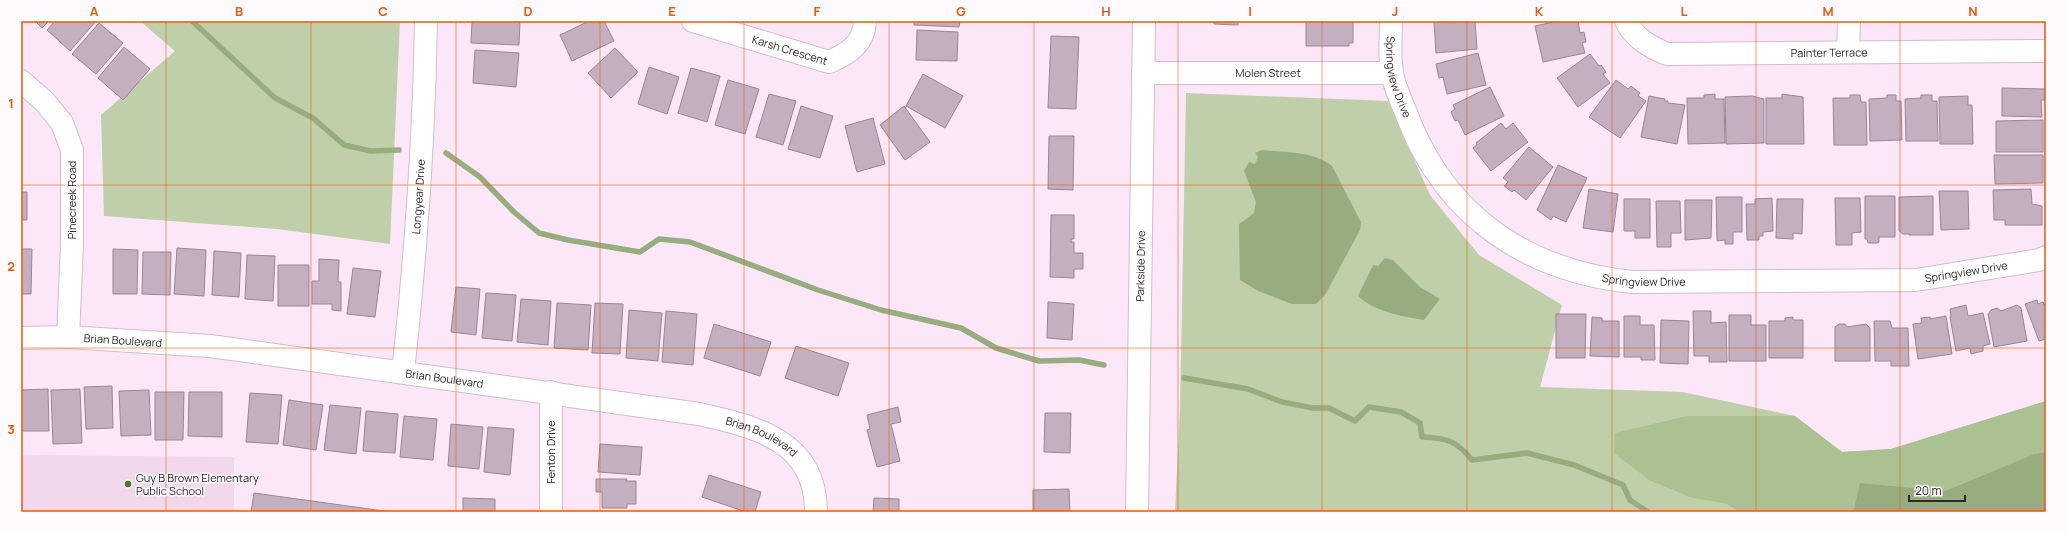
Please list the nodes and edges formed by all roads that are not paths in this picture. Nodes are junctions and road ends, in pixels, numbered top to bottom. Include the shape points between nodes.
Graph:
1 (426, 21) edge
2 (693, 21) edge
3 (865, 21) edge
4 (1144, 21) edge
5 (1391, 21) edge
6 (1626, 21) edge
7 (1849, 21) edge
8 (2046, 51) edge
9 (1848, 52) junction
10 (1143, 73) junction
11 (1392, 73) junction
12 (21, 81) edge
13 (2046, 257) edge
14 (68, 337) junction
15 (21, 338) edge
16 (403, 372) junction
17 (552, 392) junction
18 (551, 512) edge
19 (816, 512) edge
20 (1137, 512) edge

1 - 16 street, Longyear Drive via 415,263
2 - 3 street, Karsh Crescent via 829,62 844,56 857,46
4 - 10 street, Parkside Drive
5 - 11 street, Springview Drive
6 - 9 street, Painter Terrace via 1643,42 1667,54
7 - 9 street
8 - 9 street, Painter Terrace
10 - 11 street, Molen Street
10 - 20 street, Parkside Drive
11 - 13 street, Springview Drive via 1414,133 1437,174 1462,205 1495,233 1544,261 1564,269 1609,280 1632,282 1916,280 1953,276
12 - 14 street, Pinecreek Road via 45,102 62,123 72,150 72,244
14 - 15 street, Brian Boulevard
14 - 16 street, Brian Boulevard via 210,346
16 - 17 street, Brian Boulevard
17 - 18 street, Fenton Drive
17 - 19 street, Brian Boulevard via 700,414 766,434 778,440 801,460 813,486

